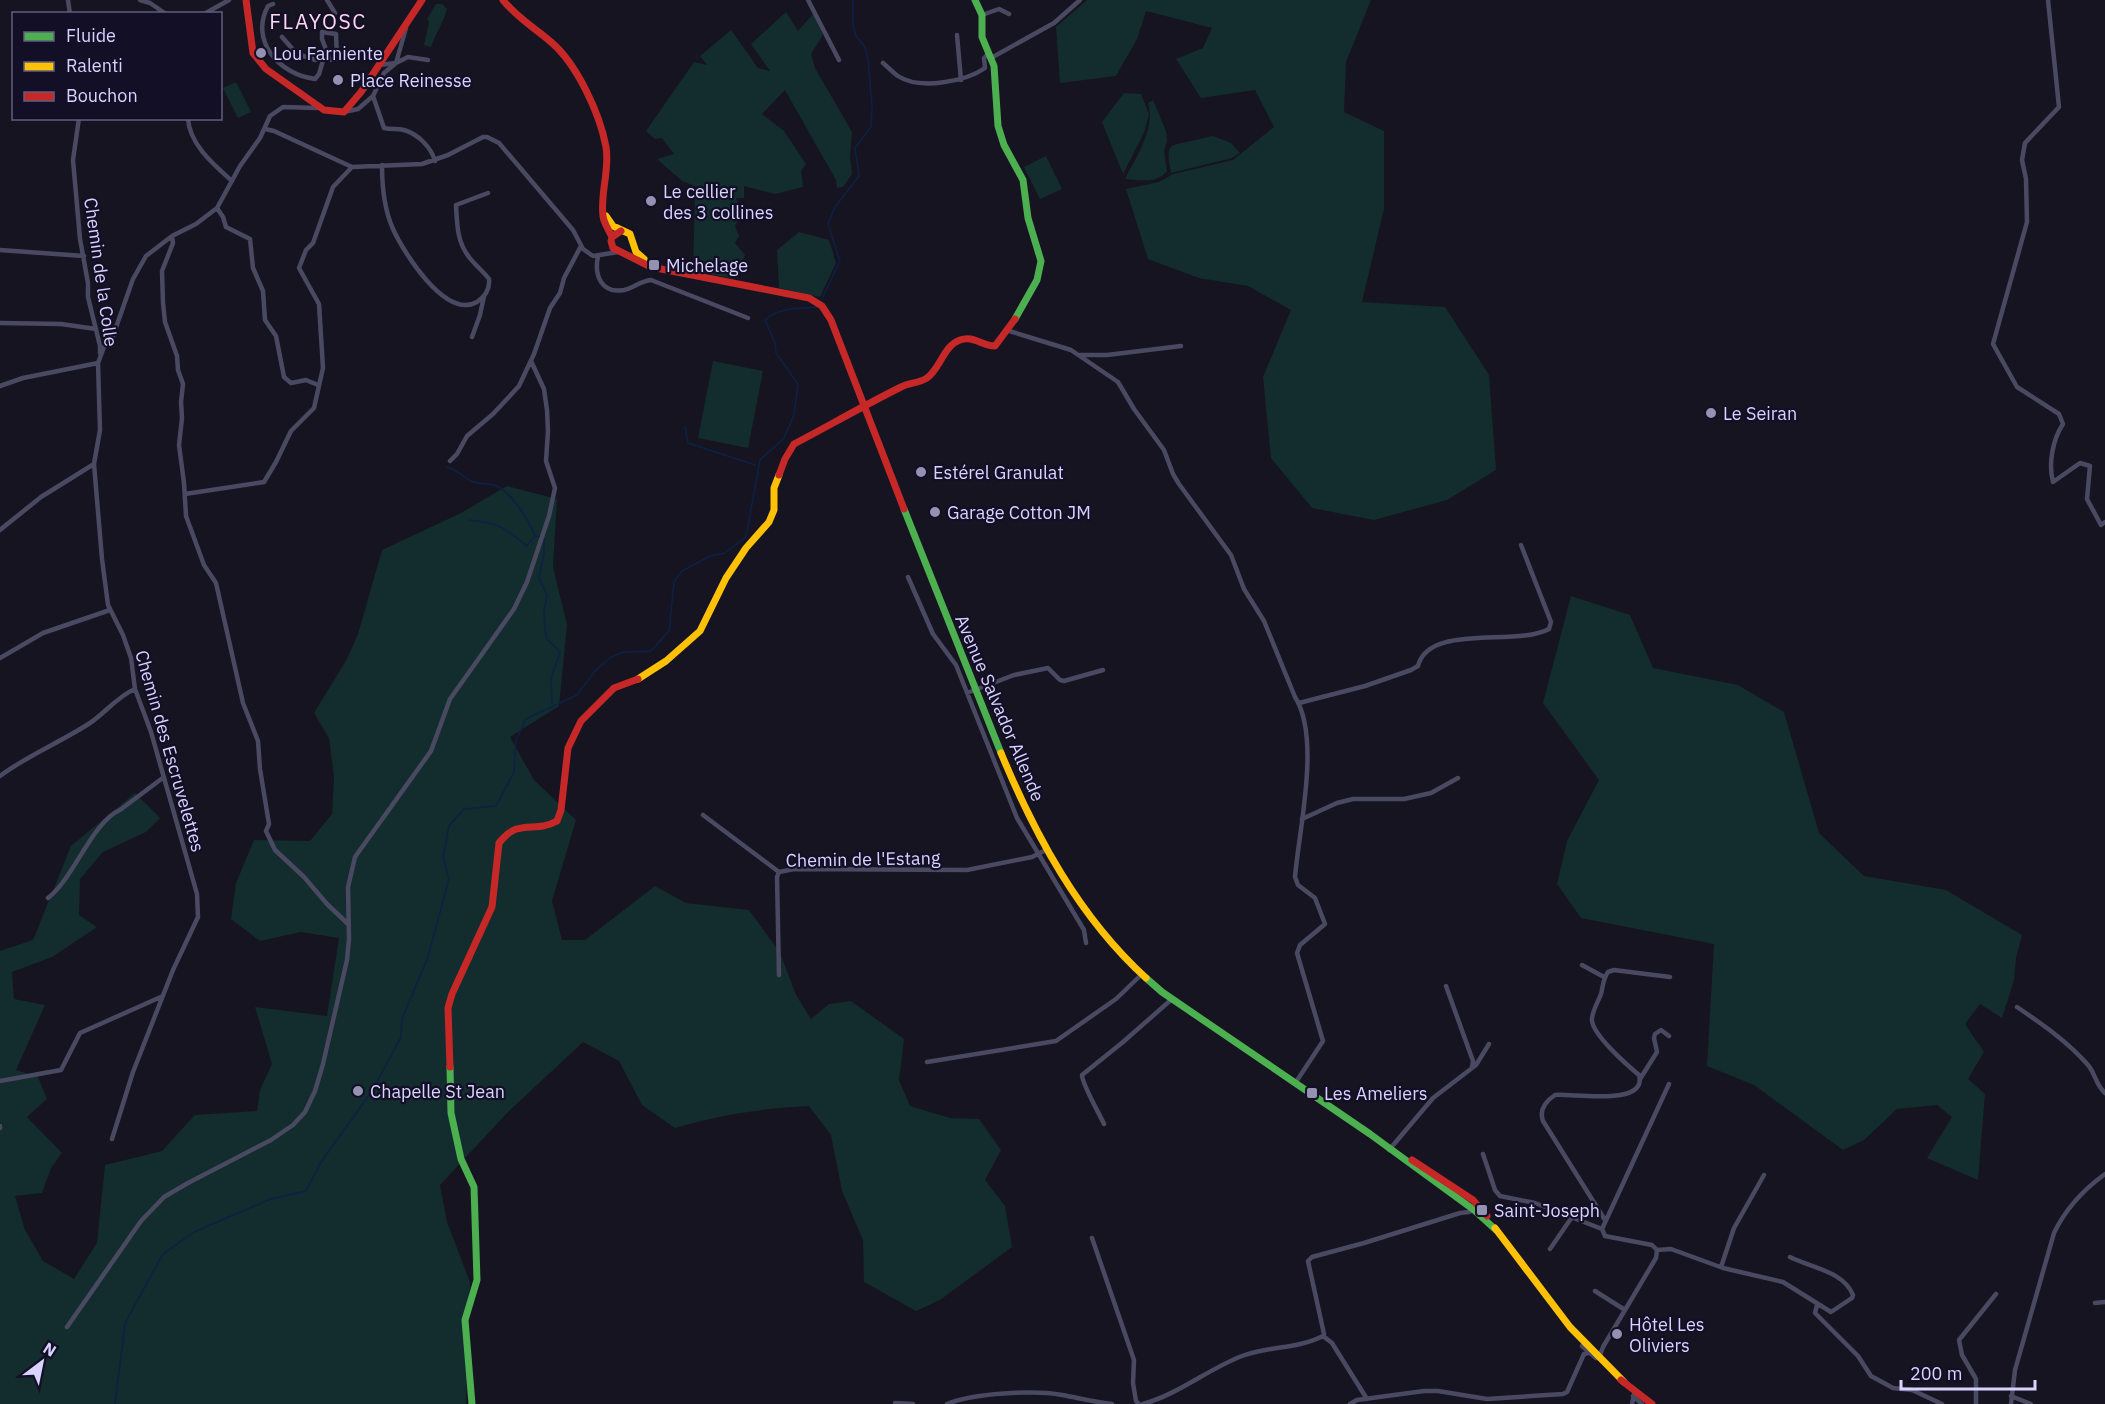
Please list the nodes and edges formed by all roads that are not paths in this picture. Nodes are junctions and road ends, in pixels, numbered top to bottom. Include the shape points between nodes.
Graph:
1 (140, 0) edge
2 (229, 0) edge
3 (246, 0) edge
4 (327, 0) edge
5 (415, 0) edge
6 (422, 0) edge
7 (503, 0) edge
8 (808, 0) edge
9 (975, 0) edge
10 (1080, 0) edge
11 (2048, 0) edge
12 (273, 4) dead end
13 (163, 12) edge
14 (208, 12) edge
15 (335, 13) dead end
16 (1009, 14) dead end
17 (982, 15) junction
18 (409, 22) junction
19 (325, 33) joint
20 (957, 35) dead end
21 (282, 37) dead end
22 (990, 56) junction
23 (428, 60) dead end
24 (839, 60) dead end
25 (277, 62) junction
26 (396, 63) junction
27 (883, 63) dead end
28 (380, 65) junction
29 (269, 71) junction
30 (961, 80) junction
31 (373, 96) junction
32 (319, 106) junction
33 (344, 112) junction
34 (79, 120) edge
35 (188, 120) edge
36 (264, 129) junction
37 (435, 160) junction
38 (382, 165) junction
39 (352, 167) junction
40 (232, 181) junction
41 (488, 193) dead end
42 (603, 207) junction
43 (217, 208) junction
44 (621, 231) junction
45 (172, 236) junction
46 (612, 240) junction
47 (633, 244) junction
48 (582, 246) junction
49 (0, 250) edge
50 (621, 252) junction
51 (601, 255) junction
52 (84, 256) junction
53 (668, 270) junction
54 (484, 296) junction
55 (747, 318) dead end
56 (0, 323) edge
57 (96, 329) junction
58 (1006, 330) junction
59 (472, 337) dead end
60 (1181, 346) dead end
61 (1079, 355) junction
62 (100, 357) junction
63 (531, 360) junction
64 (98, 363) junction
65 (318, 385) junction
66 (0, 386) edge
67 (872, 401) junction
68 (864, 405) junction
69 (871, 422) junction
70 (450, 461) dead end
71 (94, 464) junction
72 (185, 494) junction
73 (2105, 522) edge
74 (0, 530) edge
75 (1521, 545) dead end
76 (908, 577) dead end
77 (110, 610) junction
78 (0, 658) edge
79 (1103, 670) dead end
80 (135, 689) junction
81 (975, 691) junction
82 (967, 693) junction
83 (1299, 704) junction
84 (0, 776) edge
85 (164, 777) junction
86 (1458, 778) dead end
87 (703, 815) dead end
88 (1302, 819) junction
89 (1048, 849) junction
90 (1038, 854) junction
91 (779, 872) junction
92 (48, 898) dead end
93 (348, 924) junction
94 (1086, 943) dead end
95 (1582, 965) dead end
96 (1142, 974) junction
97 (779, 975) dead end
98 (1604, 977) junction
99 (1670, 977) dead end
100 (1446, 986) dead end
101 (163, 996) junction
102 (1172, 999) junction
103 (2017, 1007) dead end
104 (1669, 1036) dead end
105 (1489, 1044) dead end
106 (927, 1062) dead end
107 (1472, 1067) junction
108 (1640, 1079) junction
109 (0, 1081) edge
110 (1296, 1082) junction
111 (1670, 1084) dead end
112 (2105, 1093) edge
113 (1104, 1124) dead end
114 (112, 1139) dead end
115 (1390, 1148) junction
116 (1483, 1154) dead end
117 (2105, 1174) edge
118 (1764, 1175) dead end
119 (1474, 1210) junction
120 (1488, 1217) junction
121 (1572, 1217) junction
122 (1605, 1220) junction
123 (1602, 1229) junction
124 (1497, 1230) junction
125 (1092, 1238) dead end
126 (1550, 1249) dead end
127 (1657, 1250) junction
128 (1790, 1257) dead end
129 (1721, 1267) junction
130 (1595, 1291) dead end
131 (1996, 1294) dead end
132 (2105, 1302) edge
133 (2095, 1303) dead end
134 (1817, 1305) junction
135 (1625, 1310) junction
136 (66, 1327) dead end
137 (1570, 1327) junction
138 (1323, 1336) junction
139 (1592, 1354) junction
140 (1634, 1393) junction
141 (2011, 1396) junction
142 (1367, 1399) junction
143 (895, 1403) edge
144 (472, 1404) edge
145 (913, 1404) edge
146 (947, 1404) edge
147 (1112, 1404) edge
148 (1141, 1404) edge
149 (1350, 1404) edge
150 (1632, 1404) edge
151 (1642, 1404) edge
152 (1652, 1404) edge
153 (1941, 1404) edge
154 (1976, 1404) edge
155 (2011, 1404) edge
156 (2031, 1404) edge

1 - 13 street
2 - 14 street
3 - 29 main road via 252,53
4 - 15 street
5 - 18 main road
6 - 18 main road
7 - 42 main road via 513,14 557,46 576,74 607,155
8 - 24 street
9 - 17 main road
10 - 22 street via 1054,23
11 - 73 street via 2059,107 2025,143 2022,160 2027,222 1993,344 2017,387 2059,414 2063,424 2056,435 2050,473 2053,482 2080,463 2090,466 2087,499 2101,525
12 - 25 street via 262,18 263,39
16 - 17 street via 999,9
17 - 22 main road via 982,36
18 - 26 street
18 - 28 main road
19 - 19 street via 336,34 337,58 330,60 322,32
20 - 30 street
21 - 25 street via 297,54 316,60 324,57 315,78 305,78
22 - 30 street via 984,58 985,68
22 - 58 main road via 998,126 1023,180 1028,218 1042,268 1037,284
23 - 26 street via 408,57
25 - 29 street
26 - 28 street
26 - 31 street via 384,73
27 - 30 street via 899,77 913,81
28 - 33 main road
29 - 32 main road
31 - 33 street via 358,109
31 - 37 street via 384,128 411,133 432,150
32 - 33 main road
32 - 36 street via 283,107 270,116
34 - 52 street, Chemin de la Colle via 73,160
35 - 40 street via 200,147
36 - 39 street
36 - 40 street
37 - 38 street
37 - 48 street via 483,137 494,139 573,230
38 - 39 street
38 - 54 street via 382,187 392,228 420,274 448,299 464,305
39 - 65 street via 333,187 313,243 299,268 319,304 323,368
40 - 43 street
41 - 54 street via 456,206 462,244 489,279 490,287
42 - 44 main road via 609,222
42 - 46 main road
43 - 45 street, Chemin des Escruvelettes
43 - 65 street via 226,227 250,239 253,268 263,291 265,320 276,336 284,377 291,383 306,380
44 - 46 main road
44 - 47 main road via 630,234
45 - 62 street, Chemin des Escruvelettes via 146,256 137,269 113,336
45 - 72 street via 162,271 163,303 183,384 179,445
46 - 50 main road
46 - 51 street
47 - 50 main road
47 - 53 main road via 641,257
48 - 51 street via 589,254
48 - 63 street via 569,266
49 - 52 street
50 - 51 street
50 - 53 main road via 651,267
51 - 55 street via 596,273 608,287 625,290 651,280
52 - 57 street, Chemin de la Colle
53 - 68 main road, Avenue Salvador Allende via 820,303 831,320
54 - 59 street
56 - 57 street
57 - 62 street, Chemin de la Colle
58 - 61 street
58 - 67 main road via 992,346 972,338 959,340 926,379
60 - 61 street
61 - 83 street via 1118,382 1164,450 1179,484 1231,555
62 - 64 street, Chemin des Escruvelettes
63 - 70 street via 519,386 466,436
63 - 93 street via 543,389 548,431 546,461 555,488 549,516 514,609 450,699 431,751 355,857 348,887
64 - 66 street
64 - 71 street, Chemin des Escruvelettes via 100,430
65 - 72 street via 314,408 291,431 264,482
67 - 68 main road
67 - 69 main road
68 - 69 main road, Avenue Salvador Allende
68 - 144 main road via 798,440 790,449 774,488 774,510 769,522 726,578 694,638 637,680 614,688 581,720 568,748 557,821 513,830 499,843 492,907 448,1008 451,1113 461,1159 474,1187 477,1280 465,1320
69 - 81 main road, Avenue Salvador Allende
71 - 74 street via 41,497
71 - 77 street, Chemin des Escruvelettes
72 - 93 street via 186,516 204,565 216,583 243,703 258,741 269,824 266,831 275,850
75 - 83 street via 1551,622 1549,629 1516,637 1443,643 1426,651 1418,666 1411,670
76 - 82 street via 933,634 956,664
77 - 78 street via 43,633
77 - 80 street, Chemin des Escruvelettes via 131,658
79 - 81 street via 1064,681 1048,668 1014,675
80 - 84 street via 90,723
80 - 85 street, Chemin des Escruvelettes
81 - 82 street
81 - 89 main road, Avenue Salvador Allende via 1014,784
82 - 90 street via 1017,818
83 - 88 street via 1307,746
85 - 92 street via 104,823
85 - 101 street, Chemin des Escruvelettes via 199,907
86 - 88 street via 1431,793 1404,799 1353,799
87 - 91 street
88 - 110 street via 1295,882 1315,898 1325,924 1300,945 1297,953 1323,1041
89 - 90 street, Chemin de l'Estang
89 - 96 main road, Avenue Salvador Allende via 1087,914
90 - 91 street, Chemin de l'Estang via 967,870
90 - 94 street via 1084,930
91 - 97 street, Chemin de l'Estang
93 - 136 street via 347,960 331,1031 315,1091 305,1112 272,1140 164,1197 141,1221
95 - 98 street
96 - 102 main road, Avenue Salvador Allende
96 - 106 street via 1116,999 1056,1041
98 - 99 street via 1614,970
98 - 108 street via 1592,1020 1617,1057
100 - 107 street
101 - 109 street via 81,1033 61,1070
101 - 114 street, Chemin des Escruvelettes
102 - 110 main road, Avenue Salvador Allende
102 - 113 street via 1082,1075
103 - 112 street via 2043,1024 2089,1066
104 - 108 street via 1661,1030 1655,1034 1657,1052
105 - 107 street
107 - 115 street via 1433,1098
108 - 122 street via 1636,1089 1620,1096 1555,1095 1542,1111 1544,1121
110 - 115 main road, Avenue Salvador Allende
111 - 122 street
115 - 119 main road, Avenue Salvador Allende
115 - 120 main road, Avenue Salvador Allende via 1464,1194
116 - 121 street via 1500,1196 1535,1203
117 - 141 street via 2079,1196 2054,1233 2022,1339
118 - 129 street via 1734,1228
119 - 120 street
119 - 124 main road, Avenue Salvador Allende
119 - 138 street via 1312,1257 1308,1261
120 - 124 main road, Avenue Salvador Allende
121 - 123 street
121 - 126 street
122 - 123 street
123 - 127 street via 1605,1236 1652,1245
124 - 137 main road, Avenue Salvador Allende
125 - 148 street via 1134,1360 1133,1383 1136,1401
127 - 129 street via 1671,1249
127 - 135 street
128 - 134 street via 1841,1279 1853,1295 1831,1312
129 - 134 street via 1783,1282
130 - 135 street
131 - 154 street via 1959,1340 1962,1355 1976,1379
132 - 133 street
134 - 153 street via 1815,1313 1858,1356 1871,1376 1893,1388 1912,1389
135 - 139 street via 1603,1347
137 - 139 main road, Avenue Salvador Allende
137 - 139 main road, Avenue Salvador Allende
138 - 142 street via 1332,1343
138 - 148 street via 1245,1355 1169,1395
139 - 140 main road, Avenue Salvador Allende
139 - 142 street via 1584,1354 1563,1394 1487,1399 1424,1391
140 - 150 street
140 - 151 street
140 - 152 main road, Avenue Salvador Allende
141 - 155 street
141 - 156 street
142 - 149 street
143 - 145 street
146 - 147 street via 976,1396 1012,1394 1060,1395

